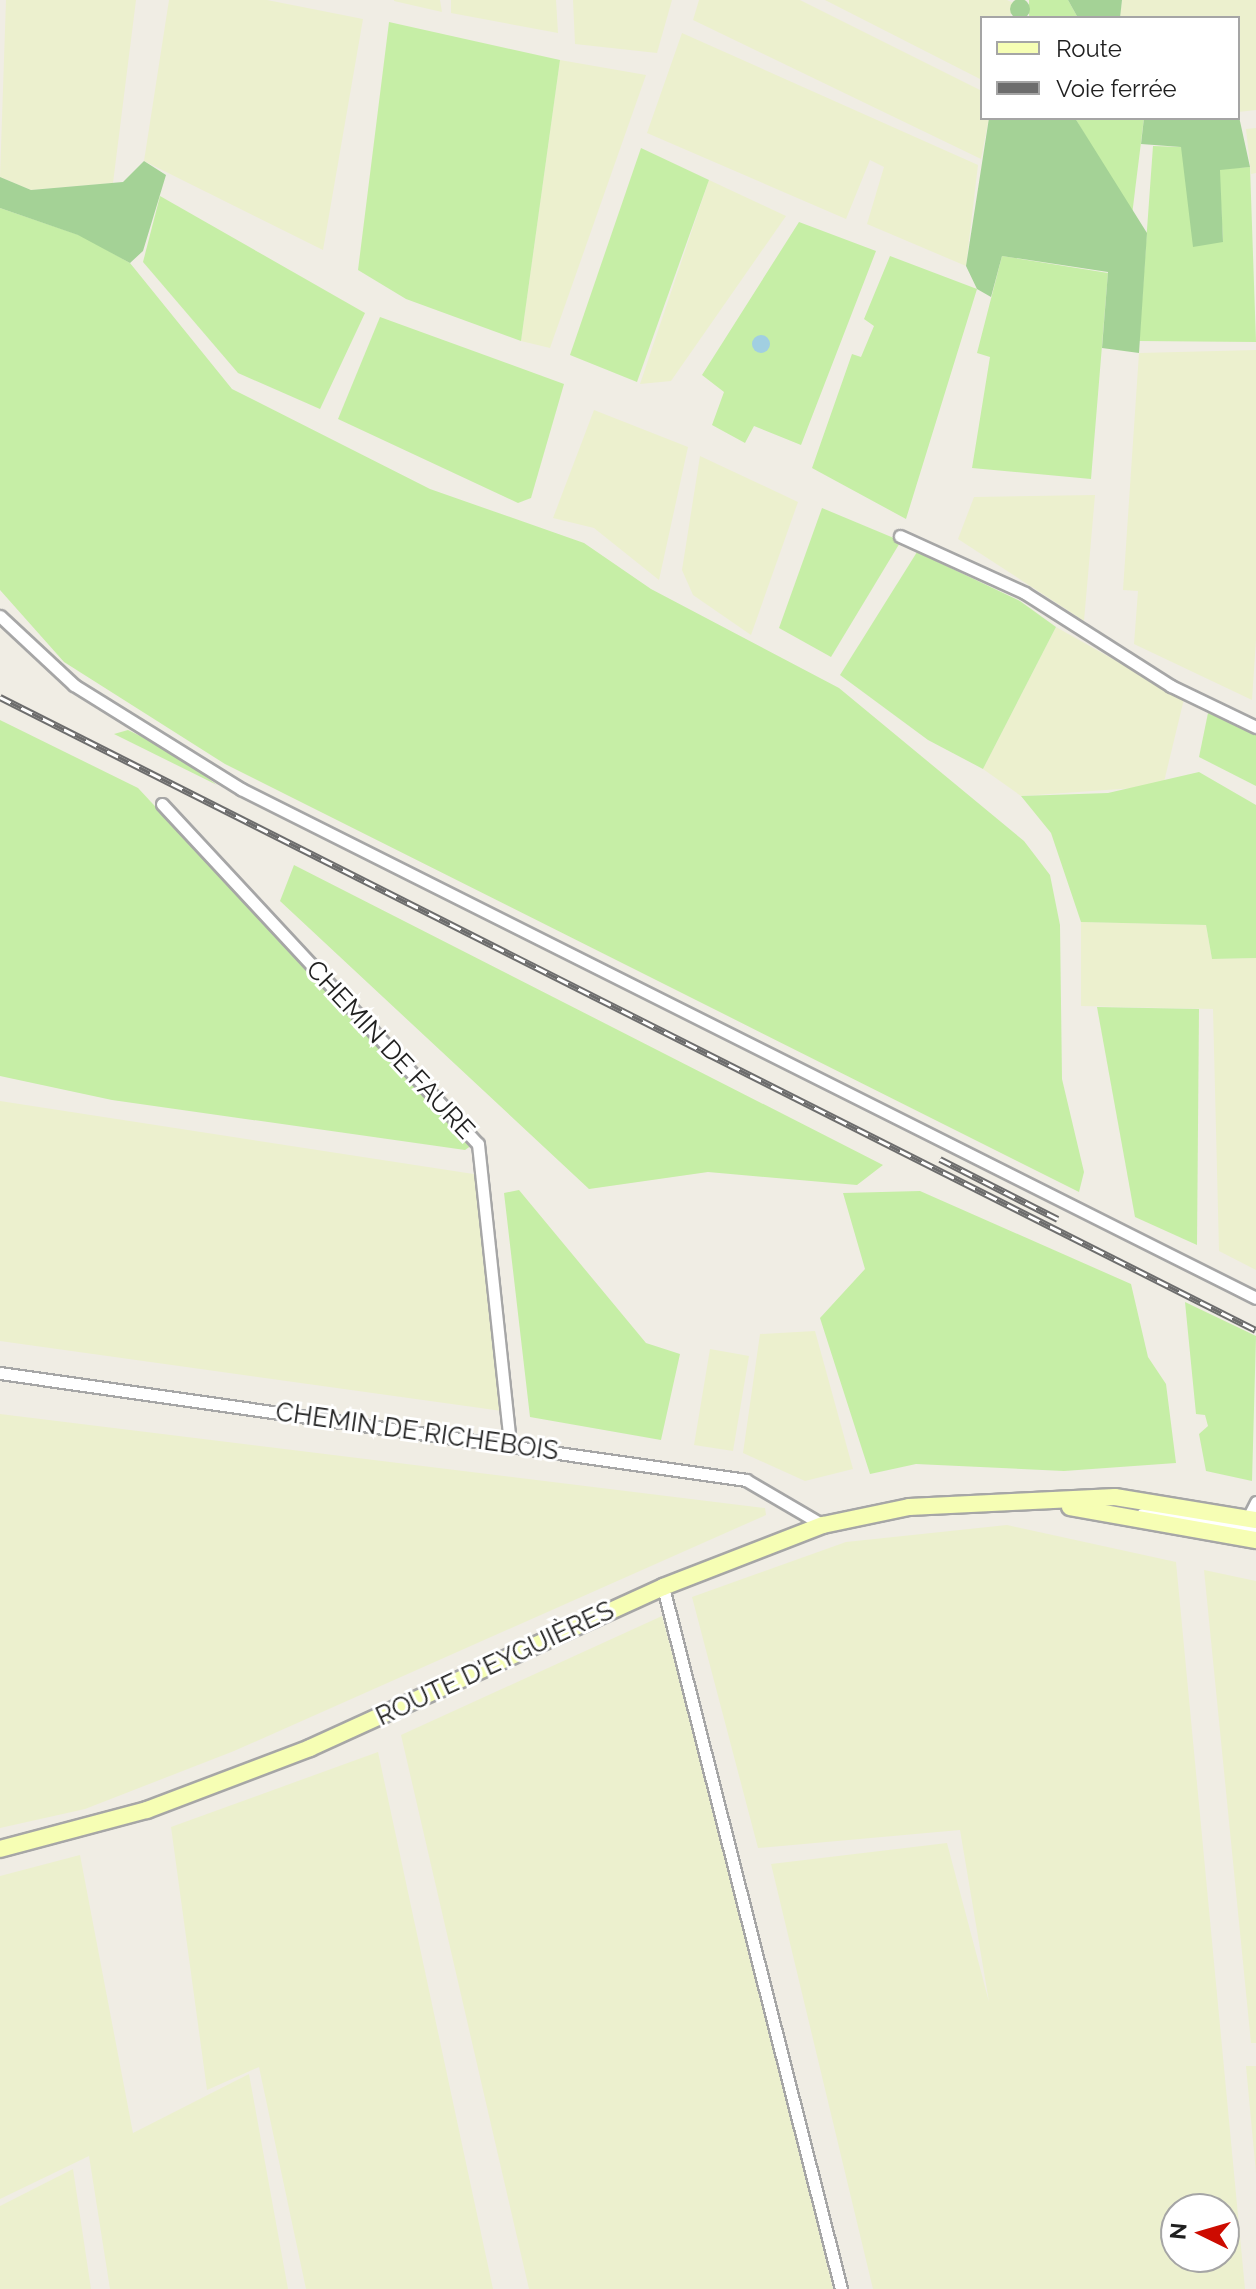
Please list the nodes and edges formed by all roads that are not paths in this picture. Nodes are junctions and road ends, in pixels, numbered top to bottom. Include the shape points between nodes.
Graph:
1 (900, 536) dead end
2 (0, 616) edge
3 (1256, 727) edge
4 (162, 804) dead end
5 (1256, 1298) edge
6 (0, 1373) edge
7 (510, 1445) junction
8 (993, 1500) junction
9 (1256, 1502) edge
10 (1138, 1514) junction
11 (1253, 1523) edge
12 (823, 1525) junction
13 (1256, 1540) edge
14 (663, 1587) junction
15 (0, 1849) edge
16 (841, 2289) edge

1 - 3 street via 1025,593 1171,686
2 - 5 street via 74,685 241,789
4 - 7 street, CHEMIN DE FAURE via 478,1144
6 - 7 street, CHEMIN DE RICHEBOIS
7 - 12 street, CHEMIN DE RICHEBOIS via 746,1480
8 - 10 main road, ROUTE D'EYGUIÈRES
8 - 11 main road, ROUTE D'EYGUIÈRES via 1115,1497
8 - 12 main road, ROUTE D'EYGUIÈRES via 909,1507
9 - 11 street
10 - 11 street
10 - 13 main road, ROUTE D'EYGUIÈRES
12 - 14 main road, ROUTE D'EYGUIÈRES
14 - 15 main road, ROUTE D'EYGUIÈRES via 295,1754 147,1810
14 - 16 street

